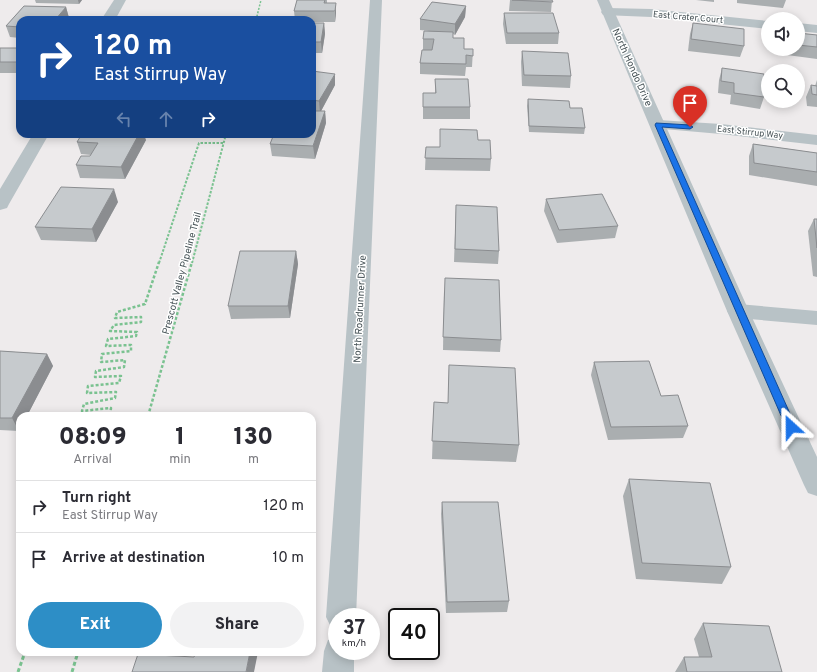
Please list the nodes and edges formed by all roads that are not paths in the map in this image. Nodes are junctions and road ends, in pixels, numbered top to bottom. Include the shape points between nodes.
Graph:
1 (120, 0) edge
2 (376, 0) edge
3 (606, 6) edge
4 (110, 16) edge
5 (761, 24) edge
6 (805, 28) edge
7 (817, 29) edge
8 (658, 125) junction
9 (39, 138) edge
10 (817, 140) edge
11 (0, 204) edge
12 (738, 311) junction
13 (817, 318) edge
14 (817, 485) edge
15 (342, 608) edge
16 (339, 660) edge
17 (338, 672) edge

1 - 4 street
2 - 15 street, North Roadrunner Drive
3 - 5 street, East Crater Court
3 - 8 street, North Hondo Drive
6 - 7 street
8 - 10 street, East Stirrup Way
8 - 12 street, North Hondo Drive
9 - 11 street
12 - 13 street
12 - 14 street, North Hondo Drive
16 - 17 street

